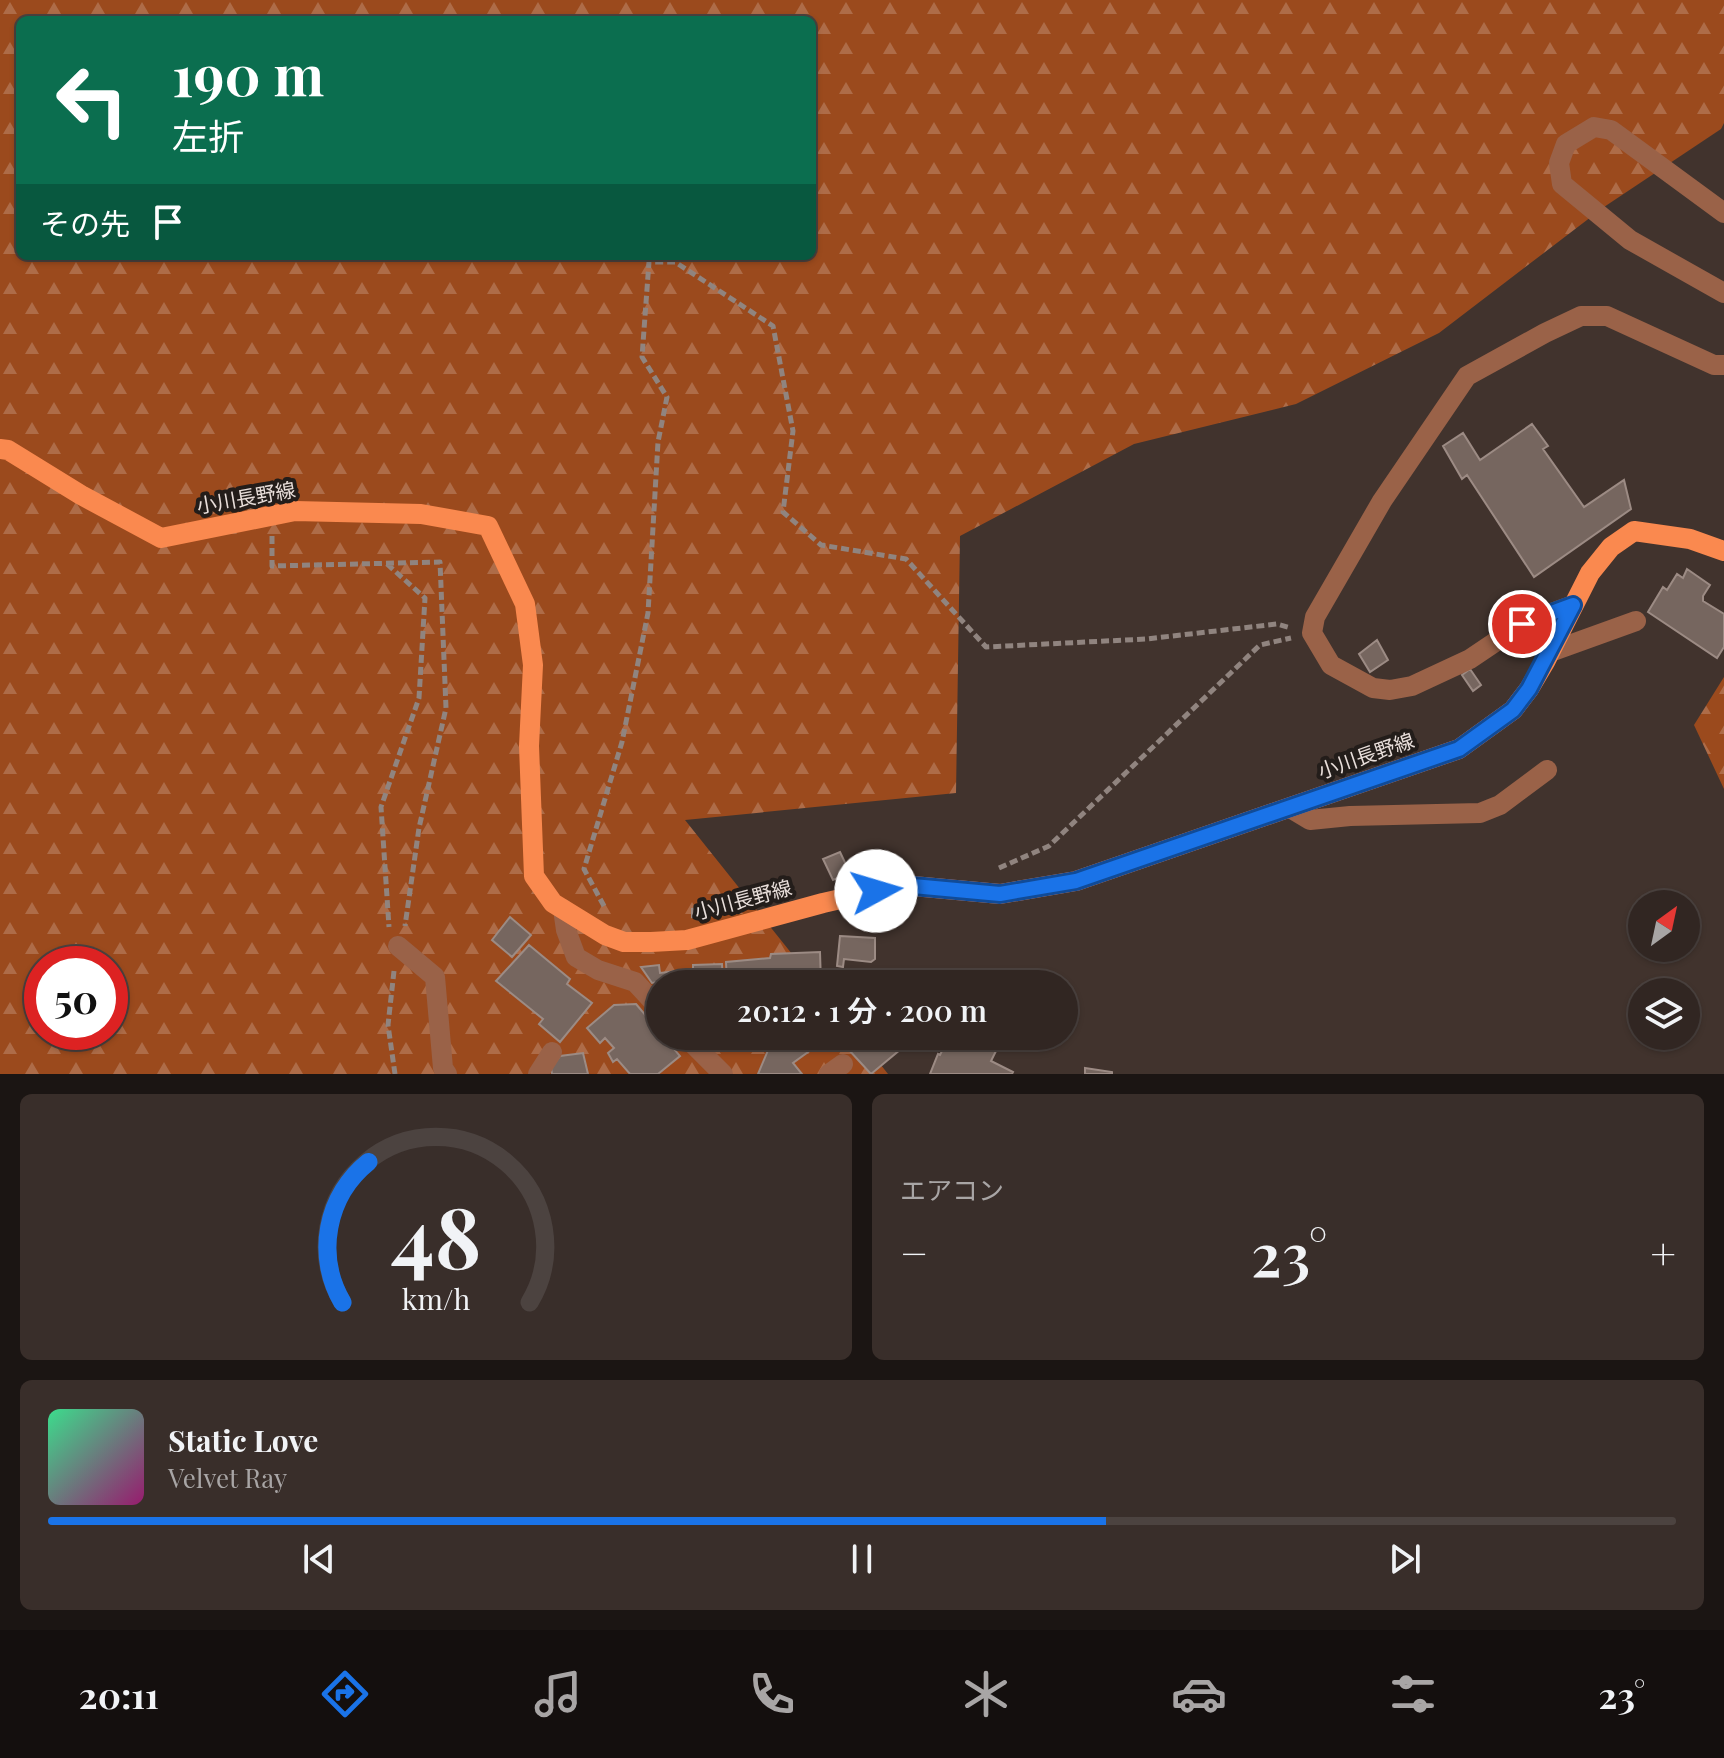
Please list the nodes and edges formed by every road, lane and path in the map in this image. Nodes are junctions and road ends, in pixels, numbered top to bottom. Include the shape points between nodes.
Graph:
1 (1724, 213) edge
2 (1724, 293) edge
3 (1724, 365) edge
4 (0, 449) edge
5 (273, 515) junction
6 (1724, 551) edge
7 (386, 564) junction
8 (1573, 605) junction
9 (1636, 621) dead end
10 (1312, 633) junction
11 (1550, 652) junction
12 (1547, 770) dead end
13 (1290, 808) junction
14 (986, 874) dead end
15 (563, 909) junction
16 (624, 942) junction
17 (398, 946) junction
18 (646, 994) edge
19 (699, 1050) edge
20 (552, 1052) dead end
21 (395, 1074) edge
22 (447, 1074) edge
23 (538, 1074) edge
24 (723, 1074) edge

1 - 2 street via 1611,130 1594,127 1566,144 1559,163 1562,184 1630,240
3 - 10 street via 1607,316 1581,316 1467,376 1376,511 1315,617
4 - 5 main road, 小川長野線 via 161,538
5 - 7 path via 272,566
5 - 15 main road, 小川長野線 via 408,514 488,526 525,604 533,665 529,746 534,876
6 - 8 main road, 小川長野線 via 1690,539 1634,531 1611,547
7 - 17 path via 425,598 419,698 381,807 389,936
7 - 17 path via 440,562 446,708
8 - 10 street via 1522,624 1470,659 1412,686 1390,690 1373,688 1331,665
8 - 11 main road, 小川長野線
9 - 11 street
10 - 14 path via 1260,645 1049,846
10 - 16 path via 1277,624 1146,639 986,647 906,559 821,545 783,512 793,431 773,326 675,262 649,262 642,357 667,397 658,442 648,613 622,742 584,869
11 - 13 main road, 小川長野線 via 1513,710 1459,749
12 - 13 street via 1500,805 1480,813 1310,820
13 - 16 main road, 小川長野線 via 1076,881 1000,894 902,885 687,940
15 - 16 main road, 小川長野線
15 - 18 street via 576,957 635,982
17 - 21 path via 388,1025
17 - 22 street via 435,977
19 - 24 street
20 - 23 street

